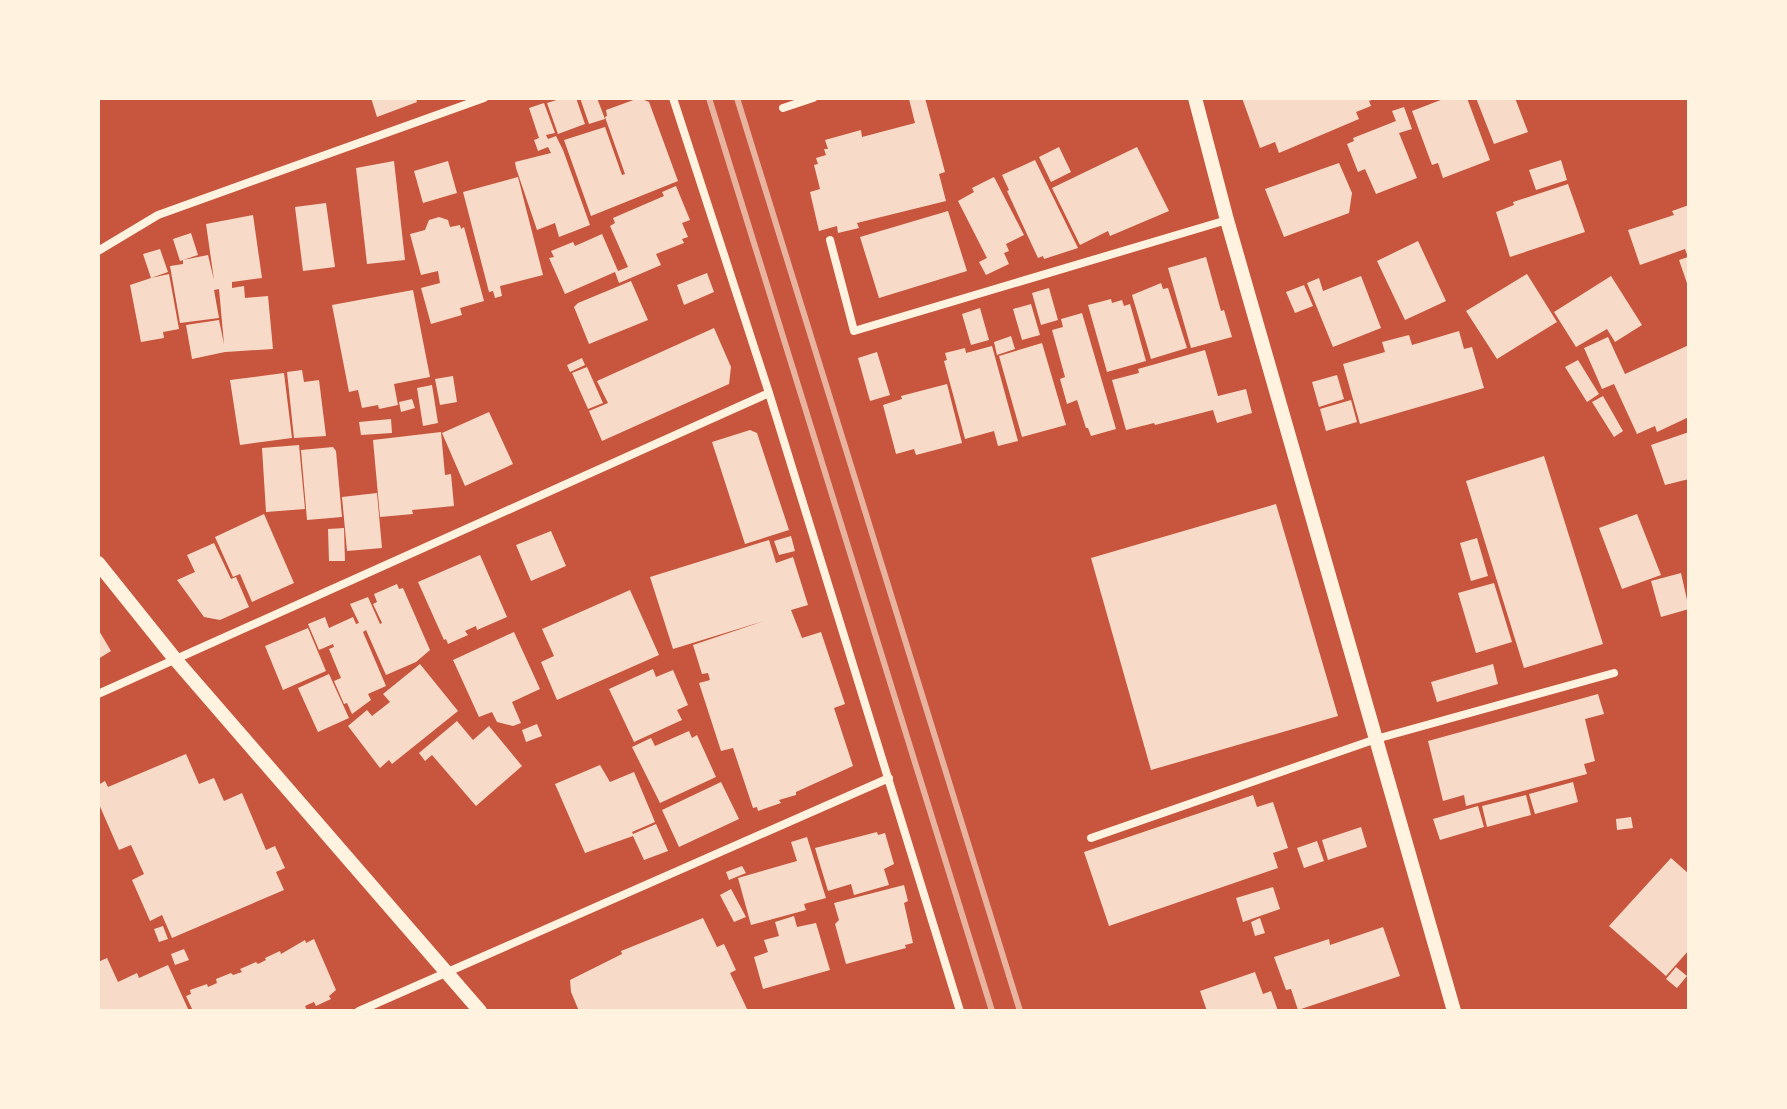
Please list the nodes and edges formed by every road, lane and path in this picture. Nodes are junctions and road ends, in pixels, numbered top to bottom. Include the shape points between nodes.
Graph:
1 (484, 98) edge
2 (673, 98) edge
3 (813, 98) edge
4 (1195, 98) edge
5 (796, 101) edge
6 (783, 108) dead end
7 (1227, 220) junction
8 (830, 240) dead end
9 (98, 251) edge
10 (769, 393) junction
11 (98, 563) edge
12 (175, 659) junction
13 (1614, 673) dead end
14 (98, 694) edge
15 (1376, 739) junction
16 (889, 778) junction
17 (1091, 838) dead end
18 (446, 971) junction
19 (359, 1011) edge
20 (480, 1011) edge
21 (960, 1011) edge
22 (1454, 1011) edge

1 - 9 street via 158,215
2 - 10 street
3 - 5 street
4 - 7 street
5 - 6 street
7 - 8 street via 854,331
7 - 15 street
10 - 12 street
10 - 16 street
11 - 12 street
12 - 14 street
12 - 18 street
13 - 15 street
15 - 17 street
15 - 22 street
16 - 18 street
16 - 21 street
18 - 19 street
18 - 20 street

